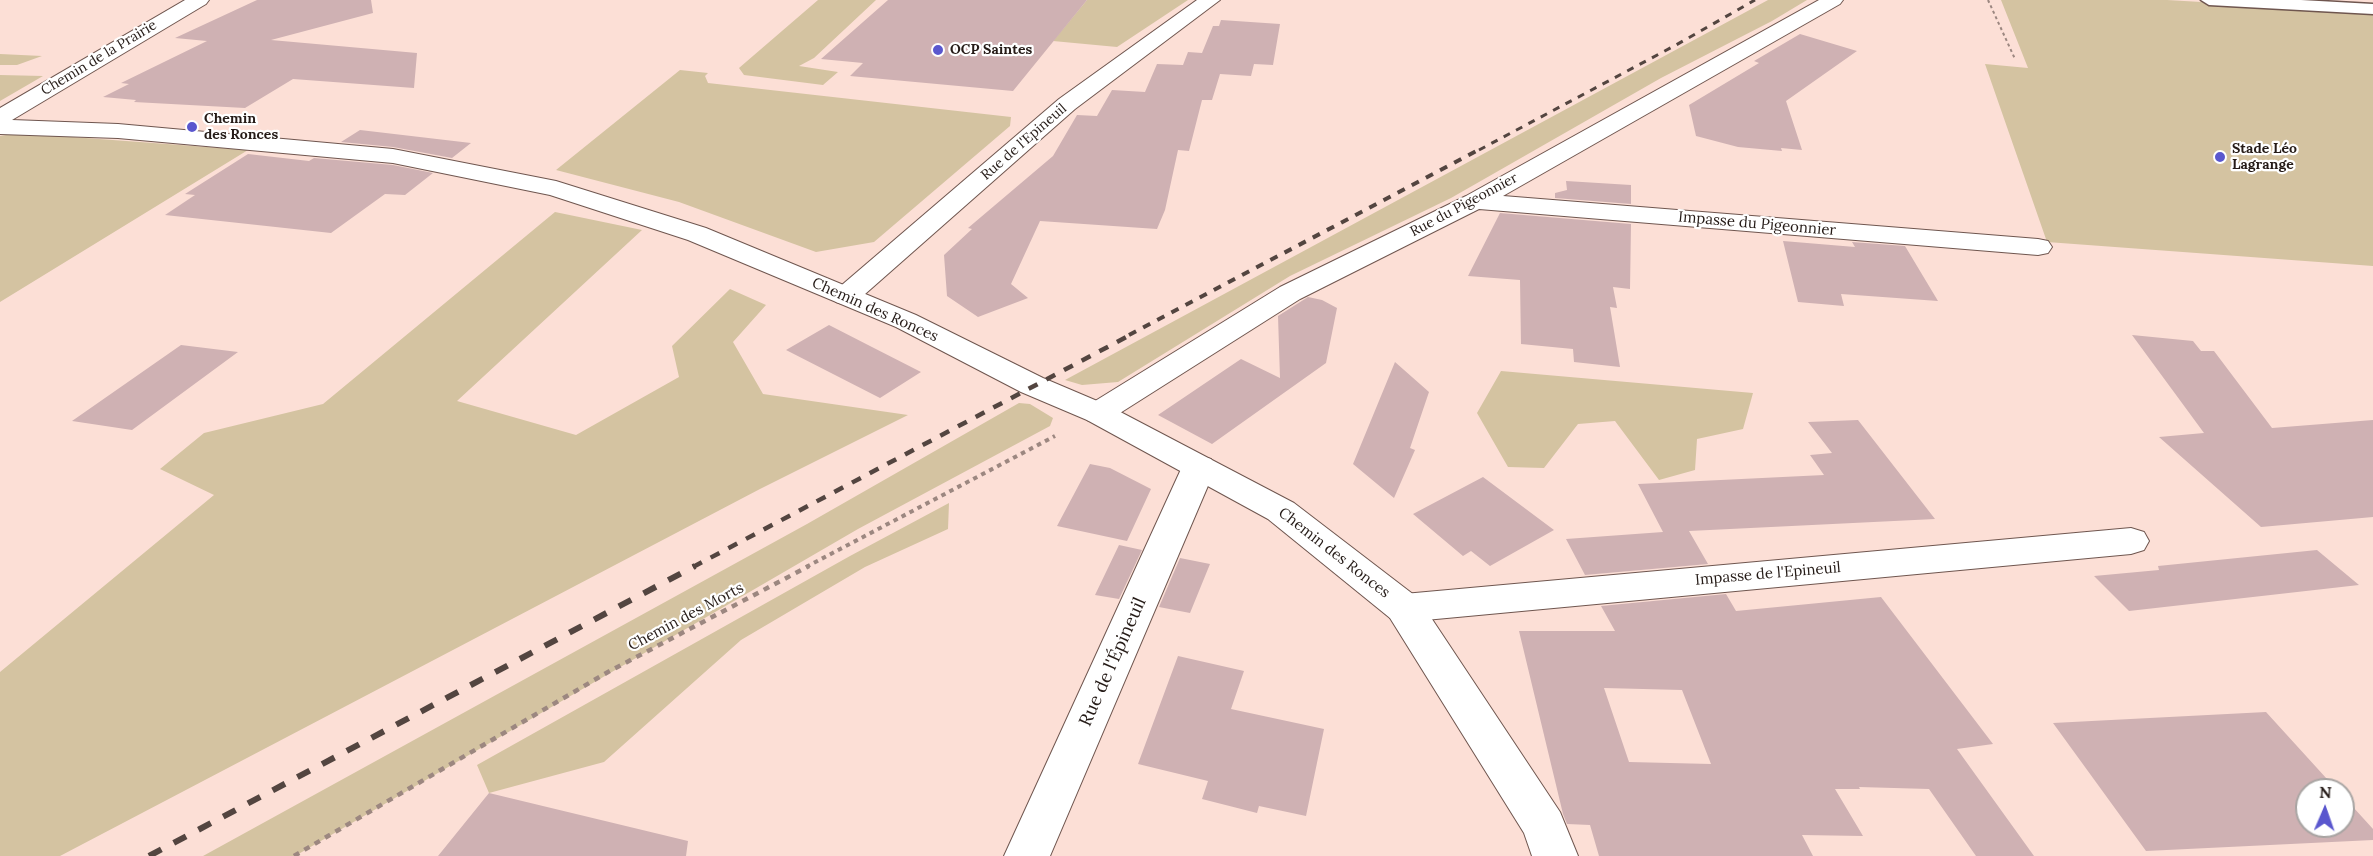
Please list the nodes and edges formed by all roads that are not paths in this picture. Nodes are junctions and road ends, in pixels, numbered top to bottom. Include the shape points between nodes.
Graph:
1 (199, 0) edge
2 (1210, 0) edge
3 (1833, 0) edge
4 (2209, 0) edge
5 (2373, 9) edge
6 (0, 118) edge
7 (0, 127) edge
8 (1475, 201) junction
9 (2038, 247) dead end
10 (846, 296) junction
11 (1098, 413) junction
12 (1199, 467) junction
13 (2131, 541) dead end
14 (1404, 608) junction
15 (1027, 856) edge
16 (1555, 856) edge

1 - 6 street, Chemin de la Prairie
2 - 10 street, Rue de l'Epineuil via 1067,104
3 - 8 street, Rue du Pigeonnier
4 - 5 lane
7 - 10 street, Chemin des Ronces via 118,130 393,156 556,189 697,234
8 - 9 street, Impasse du Pigeonnier
8 - 11 street, Rue du Pigeonnier via 1290,293
10 - 11 street, Chemin des Ronces via 906,321 1032,386
11 - 12 street, Chemin des Ronces
12 - 14 street, Chemin des Ronces via 1281,511
12 - 15 street, Rue de l'Épineuil
13 - 14 street, Impasse de l'Epineuil
14 - 16 street, Chemin des Ronces via 1544,826

